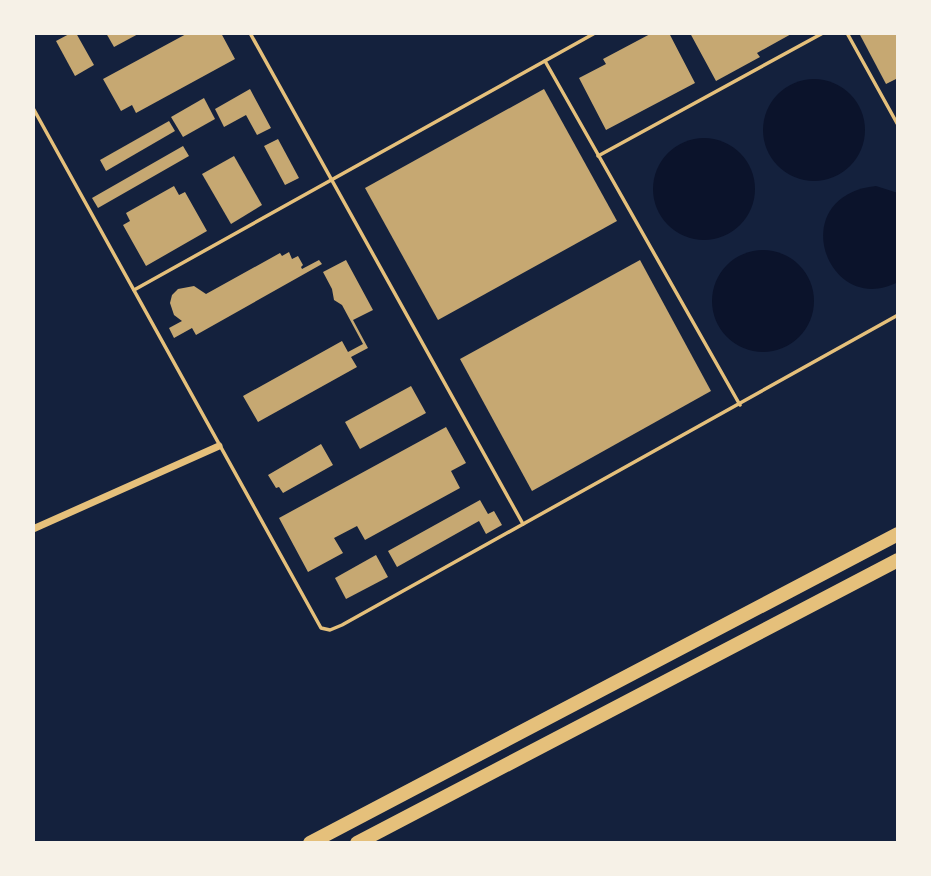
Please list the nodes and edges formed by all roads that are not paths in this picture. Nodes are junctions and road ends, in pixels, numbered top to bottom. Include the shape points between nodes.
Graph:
1 (250, 33) edge
2 (595, 33) edge
3 (823, 33) edge
4 (847, 33) edge
5 (545, 61) junction
6 (33, 108) edge
7 (898, 125) edge
8 (597, 156) junction
9 (333, 179) junction
10 (134, 290) junction
11 (898, 315) edge
12 (740, 405) junction
13 (219, 446) junction
14 (523, 525) junction
15 (33, 529) edge
16 (898, 534) edge
17 (898, 560) edge
18 (310, 843) edge
19 (357, 843) edge

1 - 9 lane
2 - 5 lane
3 - 8 lane
4 - 7 lane
5 - 8 lane
5 - 9 lane
6 - 10 lane
8 - 12 lane
9 - 10 lane
9 - 14 lane
10 - 13 lane
11 - 12 lane
12 - 14 lane
13 - 14 lane via 321,628 342,625
13 - 15 street
16 - 18 highway
17 - 19 highway

